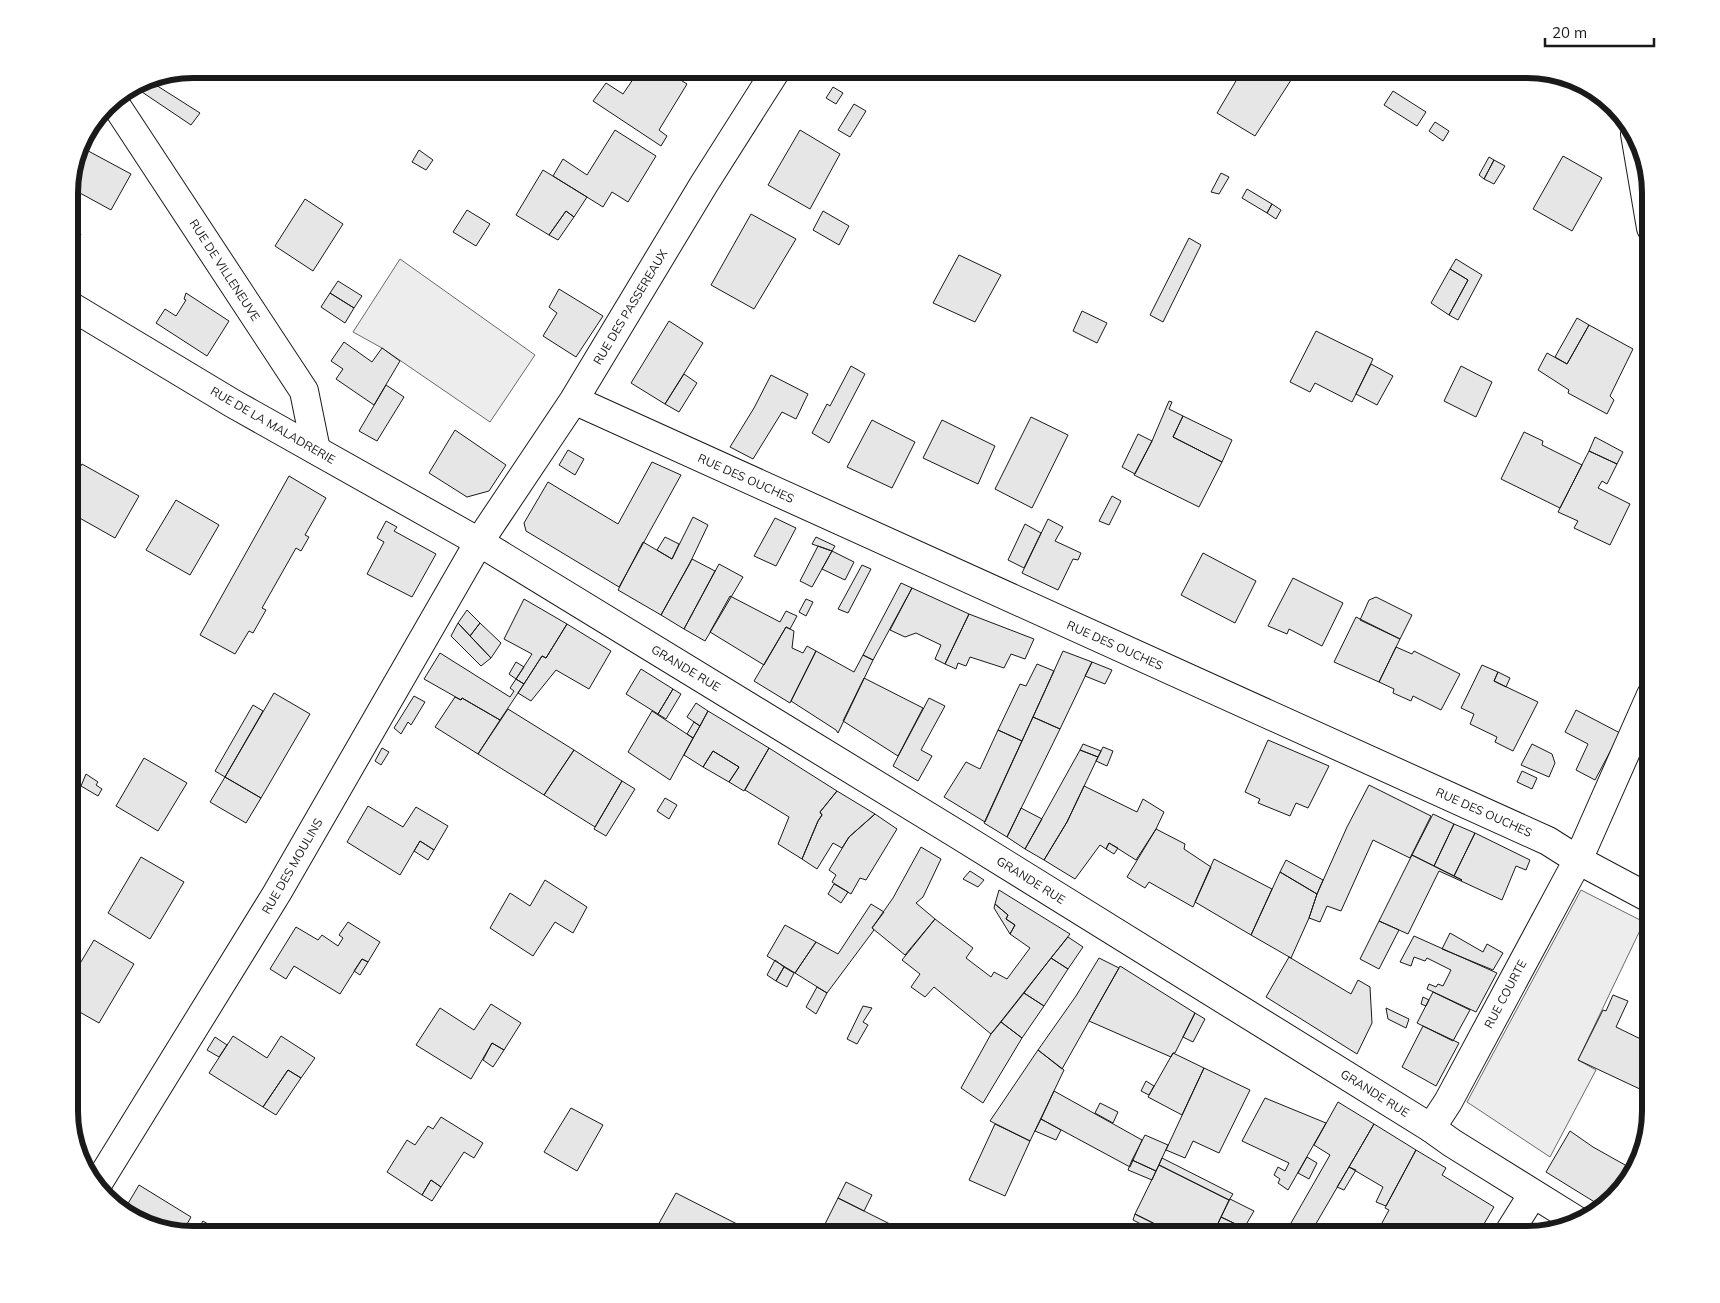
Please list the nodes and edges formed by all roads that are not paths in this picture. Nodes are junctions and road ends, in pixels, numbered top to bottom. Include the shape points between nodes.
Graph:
1 (771, 78) edge
2 (117, 106) edge
3 (78, 310) edge
4 (574, 400) junction
5 (316, 450) junction
6 (479, 542) junction
7 (1642, 715) edge
8 (1578, 860) junction
9 (1642, 894) edge
10 (1431, 1128) junction
11 (100, 1180) edge
12 (1533, 1194) junction
13 (1571, 1217) edge
14 (1513, 1226) edge

1 - 4 street, RUE DES PASSEREAUX
2 - 5 street, RUE DE VILLENEUVE via 304,391
3 - 5 street, RUE DE LA MALADRERIE
4 - 6 street, RUE DES PASSEREAUX
4 - 8 street, RUE DES OUCHES via 1548,841
5 - 6 street, RUE DE LA MALADRERIE
6 - 10 street, GRANDE RUE
6 - 11 street, RUE DES MOULINS via 277,893
7 - 8 street, RUE COURTE
8 - 9 street, RUE DES OUCHES
8 - 10 street, RUE COURTE
10 - 12 street, GRANDE RUE
12 - 13 street, GRANDE RUE
12 - 14 street

